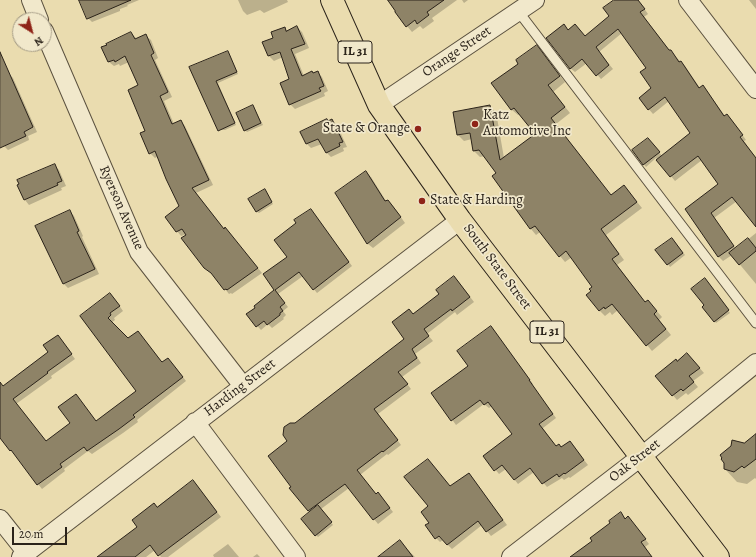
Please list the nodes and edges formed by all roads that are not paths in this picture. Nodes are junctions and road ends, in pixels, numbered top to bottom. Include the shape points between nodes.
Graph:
1 (31, 0) edge
2 (332, 0) edge
3 (536, 0) edge
4 (688, 0) edge
5 (36, 12) edge
6 (518, 12) junction
7 (52, 50) edge
8 (756, 89) edge
9 (379, 105) junction
10 (460, 220) junction
11 (756, 322) edge
12 (756, 363) edge
13 (244, 386) junction
14 (195, 422) junction
15 (642, 456) junction
16 (0, 519) edge
17 (24, 555) edge
18 (296, 557) edge
19 (511, 557) edge
20 (718, 557) edge

1 - 5 street
2 - 9 main road, South State Street / IL 31
3 - 6 street, Orange Street
4 - 8 street
6 - 9 street, Orange Street
6 - 11 lane
7 - 13 street, Ryerson Avenue via 139,252
9 - 10 main road, South State Street / IL 31
10 - 13 street, Harding Street
10 - 15 main road, South State Street / IL 31
12 - 15 street, Oak Street
13 - 14 street, Harding Street
14 - 17 street, Harding Street
14 - 18 street
15 - 19 street, Oak Street
15 - 20 main road, South State Street / IL 31
16 - 17 street

